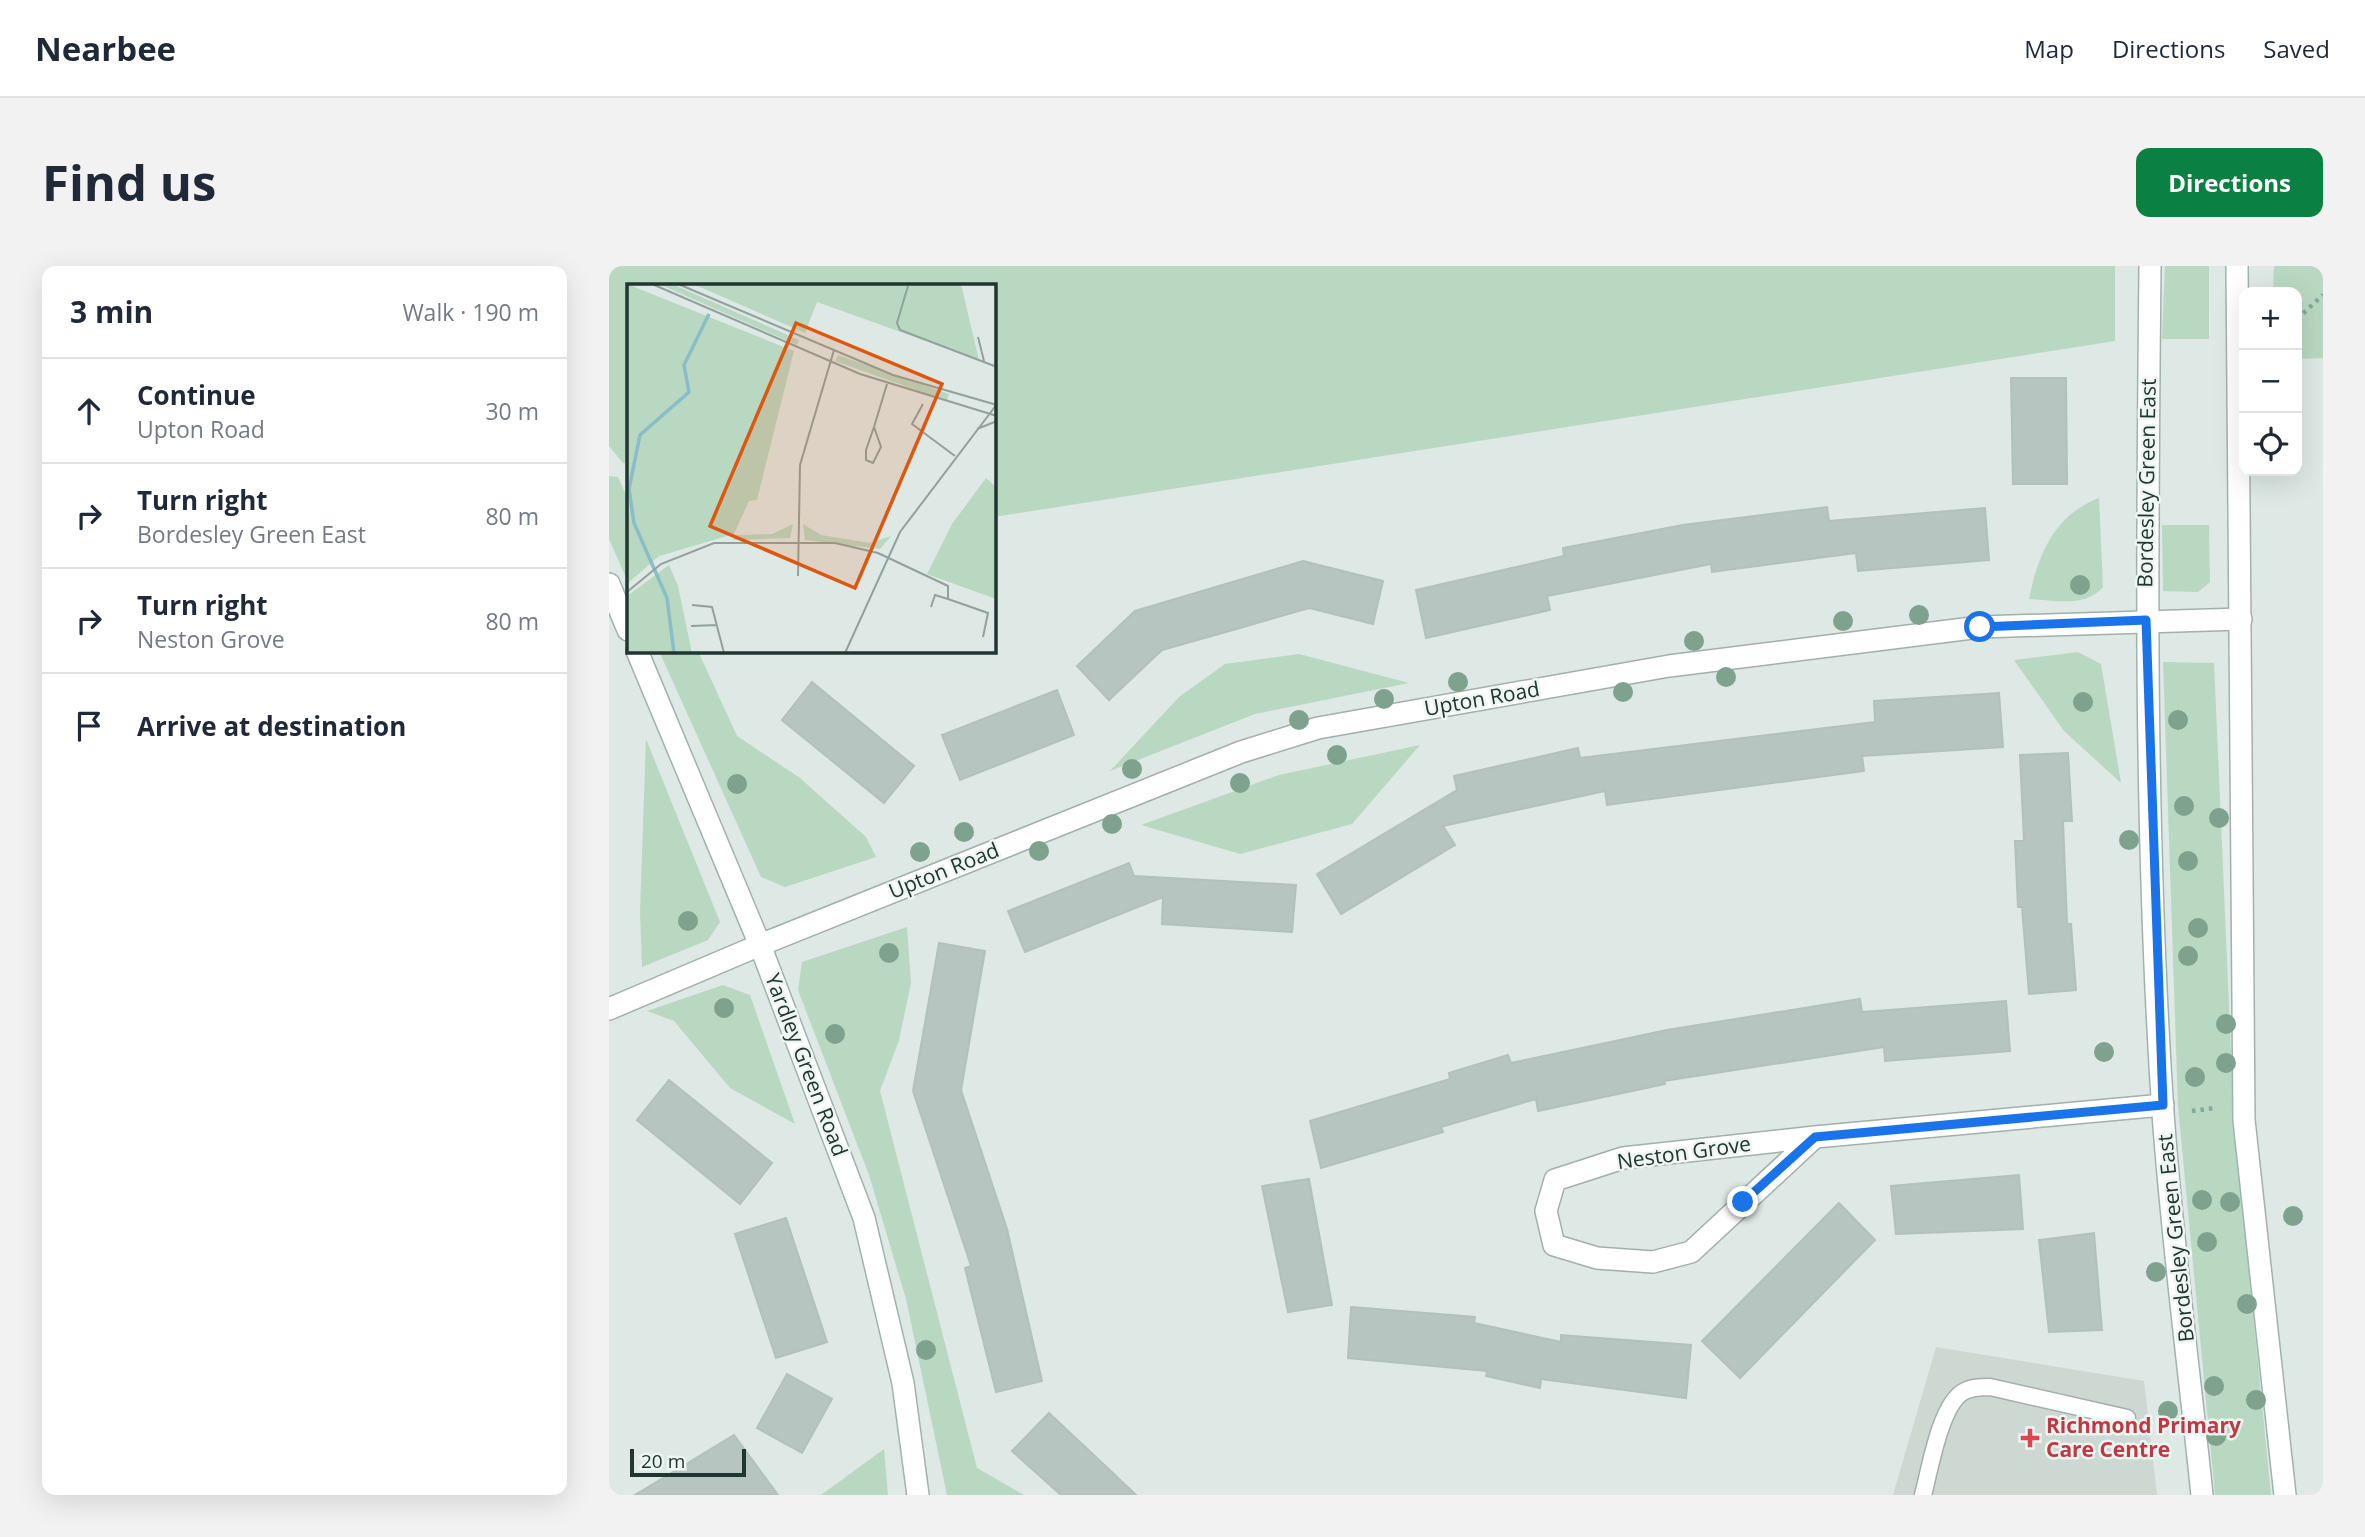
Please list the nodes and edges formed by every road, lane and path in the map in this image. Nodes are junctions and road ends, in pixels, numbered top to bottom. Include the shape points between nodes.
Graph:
1 (2150, 266) edge
2 (2237, 266) edge
3 (2323, 295) edge
4 (2302, 314) edge
5 (609, 584) edge
6 (2241, 619) junction
7 (2146, 620) junction
8 (627, 628) edge
9 (638, 653) edge
10 (760, 944) junction
11 (609, 1009) edge
12 (2243, 1105) junction
13 (2163, 1110) junction
14 (1815, 1137) junction
15 (2127, 1418) dead end
16 (918, 1495) edge
17 (1923, 1495) edge
18 (2202, 1495) edge
19 (2285, 1495) edge

1 - 7 street, Bordesley Green East
2 - 6 street
3 - 4 path
5 - 8 street
6 - 7 street, Upton Road
6 - 12 street
7 - 10 street, Upton Road via 1980,627 1735,657 1318,728 1241,752
7 - 13 street, Bordesley Green East
9 - 10 street, Yardley Green Road
10 - 11 street, Upton Road
10 - 16 street, Yardley Green Road via 864,1218 903,1383
12 - 13 path
12 - 19 street
13 - 14 street, Neston Grove
13 - 18 street, Bordesley Green East
14 - 14 street, Neston Grove via 1623,1158 1555,1180 1546,1211 1554,1245 1597,1258 1653,1262 1691,1252
15 - 17 lane via 1990,1387 1963,1392 1947,1414

